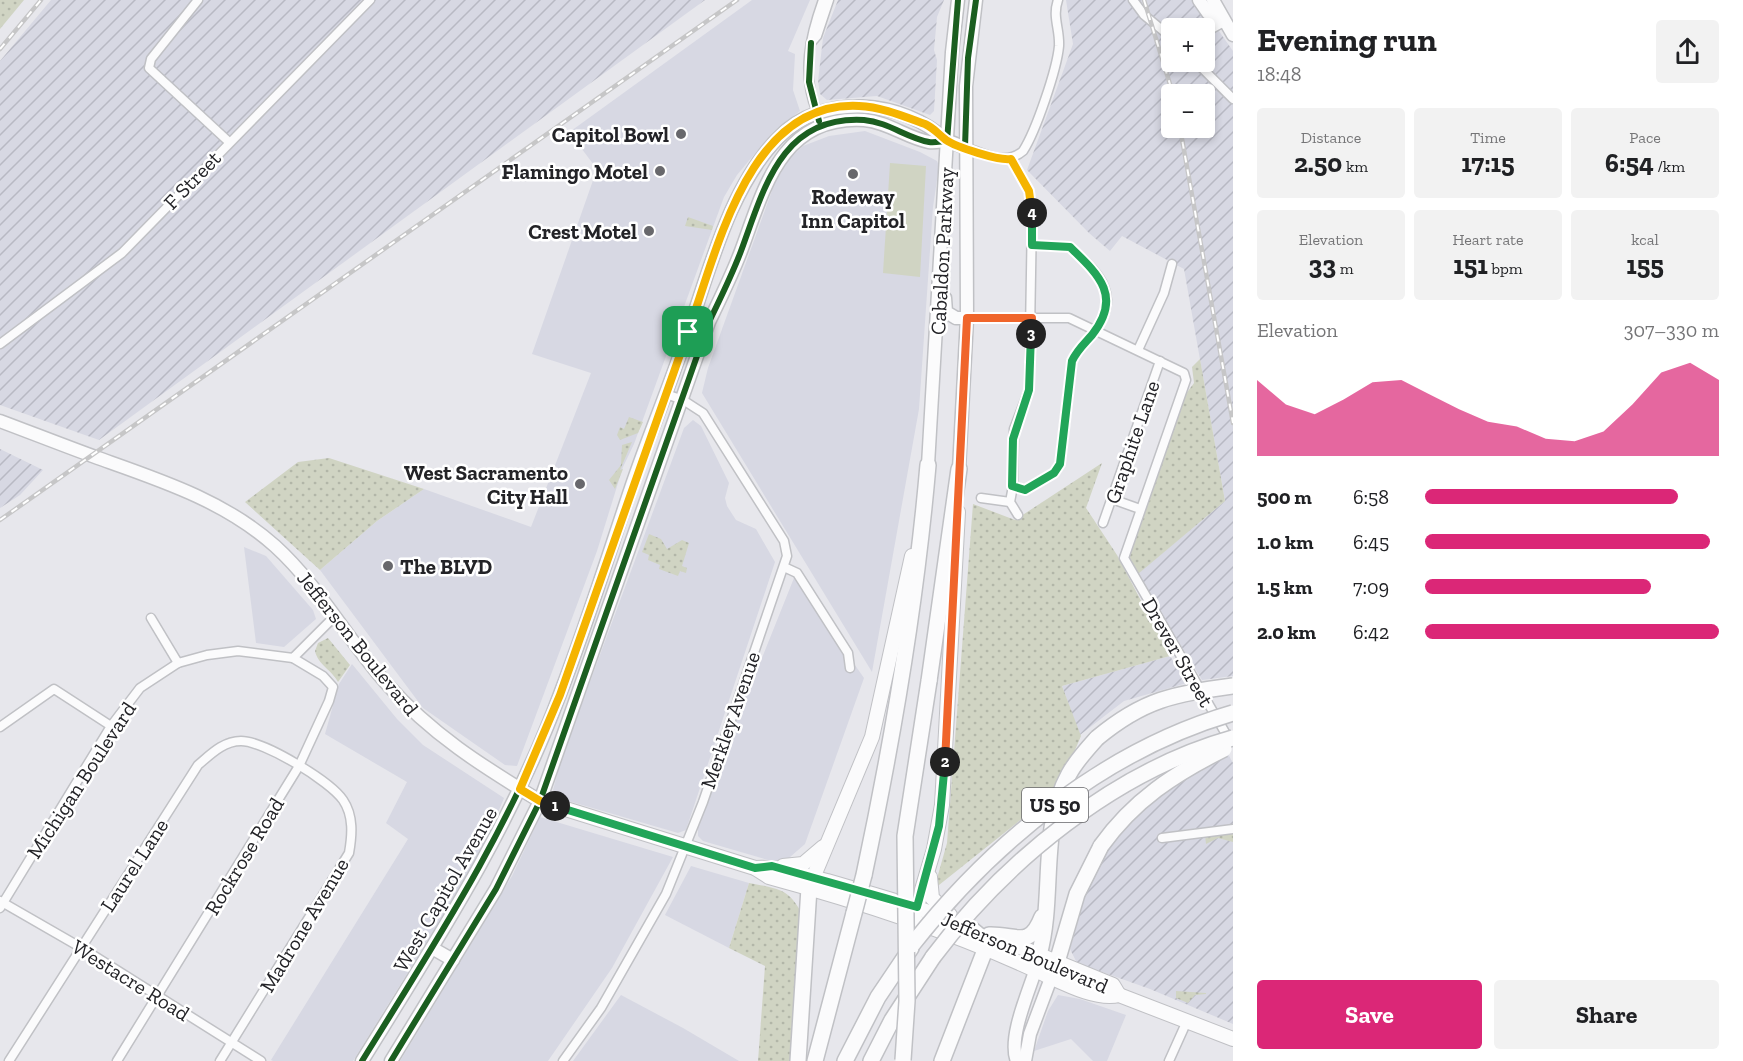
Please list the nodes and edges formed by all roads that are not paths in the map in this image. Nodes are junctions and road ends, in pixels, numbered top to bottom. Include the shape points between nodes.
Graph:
1 (198, 0) edge
2 (370, 0) edge
3 (823, 0) edge
4 (829, 0) edge
5 (958, 0) edge
6 (976, 0) edge
7 (1058, 0) edge
8 (1133, 0) edge
9 (1199, 0) edge
10 (1213, 0) edge
11 (1224, 22) junction
12 (1215, 27) edge
13 (1161, 29) edge
14 (1233, 35) edge
15 (811, 43) junction
16 (1206, 72) edge
17 (1233, 99) edge
18 (817, 112) junction
19 (821, 127) junction
20 (947, 141) junction
21 (230, 142) junction
22 (965, 147) junction
23 (1011, 159) junction
24 (1032, 245) junction
25 (941, 256) junction
26 (1172, 264) dead end
27 (967, 318) junction
28 (1032, 318) junction
29 (1096, 329) junction
30 (0, 344) edge
31 (1138, 350) junction
32 (1160, 362) junction
33 (666, 394) junction
34 (683, 400) junction
35 (2, 421) edge
36 (928, 465) junction
37 (959, 469) junction
38 (1012, 486) junction
39 (981, 498) dead end
40 (1112, 499) junction
41 (1010, 502) junction
42 (1140, 509) junction
43 (1018, 515) dead end
44 (1103, 523) dead end
45 (612, 544) junction
46 (784, 567) junction
47 (621, 570) junction
48 (335, 616) junction
49 (151, 618) dead end
50 (586, 622) junction
51 (293, 658) junction
52 (590, 659) junction
53 (178, 663) junction
54 (850, 668) dead end
55 (1233, 686) edge
56 (1233, 712) edge
57 (111, 726) junction
58 (0, 727) edge
59 (1233, 738) edge
60 (1233, 746) edge
61 (298, 766) junction
62 (520, 789) junction
63 (540, 801) junction
64 (1233, 829) edge
65 (833, 830) junction
66 (1162, 838) dead end
67 (685, 847) junction
68 (934, 849) junction
69 (772, 866) junction
70 (755, 868) junction
71 (811, 883) junction
72 (1, 904) edge
73 (1046, 906) junction
74 (915, 914) junction
75 (962, 924) junction
76 (987, 942) junction
77 (80, 947) junction
78 (432, 948) junction
79 (453, 960) junction
80 (1037, 963) junction
81 (1057, 963) junction
82 (1052, 978) junction
83 (1119, 995) junction
84 (158, 996) junction
85 (1187, 1021) junction
86 (1233, 1039) edge
87 (232, 1042) junction
88 (9, 1061) edge
89 (117, 1061) edge
90 (220, 1061) edge
91 (261, 1061) edge
92 (362, 1061) edge
93 (391, 1061) edge
94 (562, 1061) edge
95 (798, 1061) edge
96 (815, 1061) edge
97 (845, 1061) edge
98 (871, 1061) edge
99 (903, 1061) edge
100 (942, 1061) edge
101 (1017, 1061) edge
102 (1025, 1061) edge
103 (1169, 1061) edge

1 - 21 street via 151,59 149,68
2 - 21 street, F Street
3 - 15 street
4 - 15 street
5 - 20 main road, Cabaldon Parkway
6 - 22 main road, Cabaldon Parkway via 968,58
7 - 23 street via 1054,16 1059,44 1057,60 1027,145
8 - 13 street
9 - 11 main road via 1208,13
10 - 11 main road
11 - 12 street
11 - 14 main road
15 - 18 street via 809,82
16 - 17 street
18 - 19 main road
18 - 20 main road via 845,106 871,107 932,127
18 - 33 main road, West Capitol Avenue via 777,138 743,185
19 - 20 main road via 867,121 929,142
19 - 34 main road, West Capitol Avenue via 805,134 786,151 767,180 709,322
20 - 22 main road
20 - 25 main road, Cabaldon Parkway
21 - 30 street, F Street via 122,253
22 - 23 street
22 - 27 main road, Cabaldon Parkway
23 - 24 street via 1029,191
24 - 28 street
24 - 29 street via 1070,247 1096,271 1106,288 1106,302
25 - 27 main road via 946,271 945,309 951,316
25 - 36 main road, Cabaldon Parkway
26 - 31 street via 1165,291
27 - 28 street
27 - 37 main road, Cabaldon Parkway
28 - 29 street via 1069,318
28 - 38 street via 1029,390 1014,429
29 - 31 street
29 - 38 street via 1072,361 1060,464 1054,473 1025,490
31 - 32 street
32 - 40 street, Graphite Lane
32 - 42 street via 1182,371 1186,380
33 - 34 street, Merkley Avenue
33 - 45 main road, West Capitol Avenue
34 - 46 street, Merkley Avenue via 703,413 784,541
34 - 47 main road, West Capitol Avenue
35 - 48 main road, Jefferson Boulevard via 163,481 237,518 274,545
36 - 65 main road via 906,588 872,737
36 - 96 highway, bridge via 903,678 864,874
37 - 68 main road via 944,780
37 - 99 highway, bridge via 904,836 907,1001
38 - 41 street
39 - 41 street
40 - 42 street
40 - 44 street, Graphite Lane
41 - 43 street
42 - 60 street, Drever Street via 1124,558
45 - 47 main road via 619,549
45 - 50 main road, West Capitol Avenue
46 - 54 street via 797,573 848,653
46 - 67 street, Merkley Avenue
47 - 52 main road, West Capitol Avenue
48 - 51 street
48 - 62 main road, Jefferson Boulevard via 422,722
49 - 53 street
50 - 52 main road via 591,627
50 - 62 main road, West Capitol Avenue
51 - 53 street, Michigan Boulevard via 238,651
51 - 61 street, Rockrose Road via 323,676 333,687
52 - 63 main road, West Capitol Avenue
53 - 57 street, Michigan Boulevard via 140,688
55 - 73 highway, bridge via 1181,694 1144,705 1096,738 1068,775 1060,795 1054,818
56 - 97 highway, US 50, bridge via 1129,758 1049,809 980,868 912,945 878,997
57 - 58 street via 54,689
57 - 72 street, Michigan Boulevard
59 - 98 highway, US 50, bridge via 1155,770 1066,824 1026,855 984,895 933,957
60 - 81 highway, bridge via 1156,787 1128,812 1101,846 1077,894
61 - 77 street, Laurel Lane via 241,741 219,747 198,765
61 - 84 street, Rockrose Road
61 - 87 street, Madrone Avenue via 343,800 352,827 349,853
62 - 63 main road, Jefferson Boulevard
62 - 78 main road, West Capitol Avenue via 485,861
63 - 67 main road, Jefferson Boulevard
63 - 79 main road, West Capitol Avenue via 498,886
64 - 66 street
65 - 69 main road via 809,860 796,866
65 - 71 main road
67 - 70 main road, Jefferson Boulevard
67 - 94 street, Merkley Avenue via 666,894 636,950 601,1008
68 - 74 main road
68 - 75 main road via 930,892 936,903
69 - 70 main road, Jefferson Boulevard
69 - 71 main road, Jefferson Boulevard
70 - 71 main road, Jefferson Boulevard via 769,877
71 - 74 main road, Jefferson Boulevard
71 - 95 highway
72 - 77 street, Westacre Road
73 - 76 highway via 1038,927 1029,937 1004,934
73 - 80 highway
74 - 75 main road, Jefferson Boulevard
74 - 76 main road, Jefferson Boulevard
75 - 76 highway
76 - 80 main road, Jefferson Boulevard
76 - 100 highway
77 - 84 street, Westacre Road
77 - 88 street, Laurel Lane
78 - 79 main road
78 - 92 main road, West Capitol Avenue
79 - 93 main road, West Capitol Avenue
80 - 81 main road, Jefferson Boulevard
80 - 82 main road, Jefferson Boulevard
80 - 101 main road via 1016,1032
81 - 82 main road
81 - 83 main road, Jefferson Boulevard via 1113,985
82 - 83 main road, Jefferson Boulevard via 1108,998
82 - 102 main road via 1030,1034
83 - 85 main road, Jefferson Boulevard
84 - 87 street, Westacre Road
84 - 89 street, Rockrose Road
85 - 86 main road, Jefferson Boulevard
85 - 103 street
87 - 90 street, Madrone Avenue
87 - 91 street, Westacre Road

